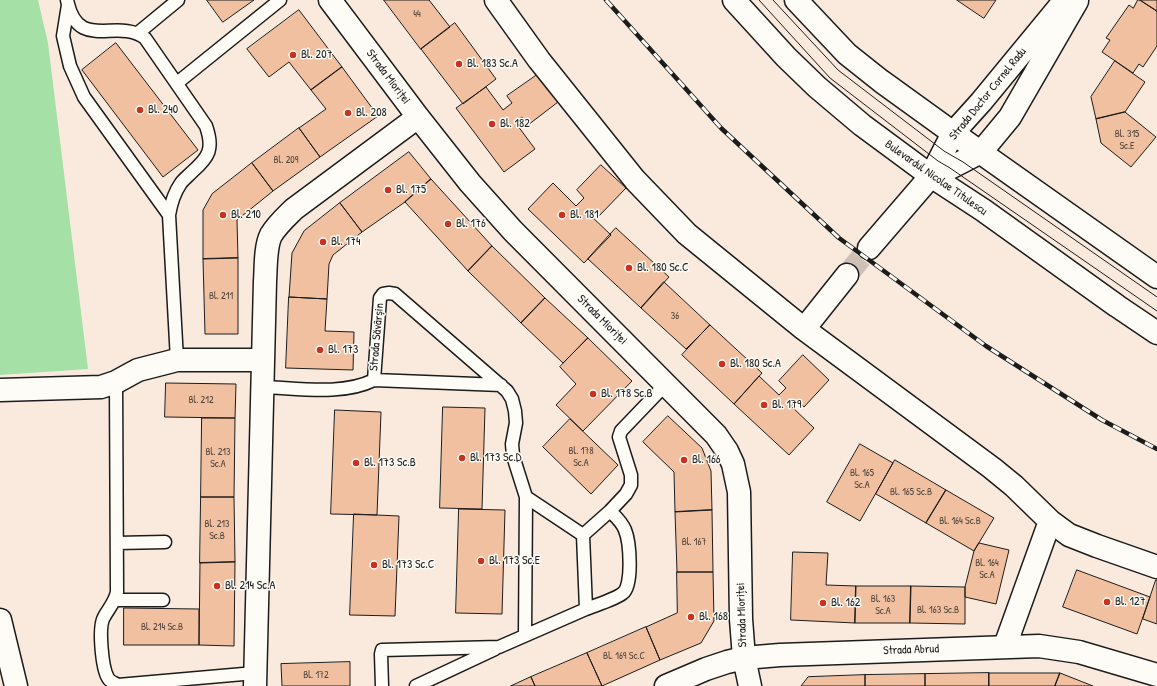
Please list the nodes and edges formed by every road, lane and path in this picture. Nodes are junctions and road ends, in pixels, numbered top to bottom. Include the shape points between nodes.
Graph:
1 (178, 0) edge
2 (280, 0) edge
3 (330, 0) edge
4 (496, 0) edge
5 (734, 0) edge
6 (796, 0) edge
7 (1065, 0) edge
8 (1078, 0) edge
9 (67, 2) edge
10 (138, 33) junction
11 (177, 83) junction
12 (418, 118) junction
13 (953, 133) junction
14 (980, 152) junction
15 (931, 176) junction
16 (169, 215) junction
17 (869, 248) tunnel mouth
18 (847, 275) tunnel mouth
19 (1157, 277) edge
20 (804, 329) junction
21 (1157, 333) edge
22 (177, 360) junction
23 (263, 360) junction
24 (374, 380) junction
25 (116, 382) junction
26 (666, 384) junction
27 (262, 387) junction
28 (504, 388) junction
29 (0, 390) edge
30 (526, 497) junction
31 (610, 511) junction
32 (1050, 521) junction
33 (583, 536) junction
34 (165, 542) dead end
35 (117, 543) junction
36 (1157, 567) edge
37 (116, 600) junction
38 (163, 600) dead end
39 (586, 609) junction
40 (0, 620) edge
41 (525, 635) junction
42 (1005, 646) junction
43 (499, 647) junction
44 (744, 658) junction
45 (1153, 678) edge
46 (255, 680) edge
47 (156, 684) edge
48 (16, 686) edge
49 (382, 686) edge
50 (416, 686) edge
51 (666, 686) edge
52 (750, 686) edge

1 - 10 lane
2 - 11 lane
3 - 12 street, Strada Mioriței
4 - 20 street via 539,60 635,180 687,234
5 - 15 street, Bulevardul Nicolae Titulescu via 786,57 817,86
6 - 13 street via 848,54
7 - 13 street, Strada Doctor Cornel Radu
8 - 14 street, Strada Doctor Cornel Radu via 1010,117
9 - 10 lane via 74,19 83,28 91,31 126,30
9 - 16 lane via 63,36 70,66 84,97
10 - 11 lane via 145,38
11 - 16 lane via 206,126 210,138 210,152 174,194
12 - 23 street via 294,209 270,236 266,257
12 - 26 street, Strada Mioriței via 513,231
13 - 14 street
13 - 15 street, Strada Doctor Cornel Radu
14 - 15 street, Strada Doctor Cornel Radu
14 - 19 street
15 - 17 street
15 - 21 street, Bulevardul Nicolae Titulescu
16 - 22 lane
18 - 20 street
20 - 32 street via 992,468
22 - 23 street
22 - 25 street via 138,370
23 - 27 street
24 - 27 lane, Strada Săvârșin via 363,385 333,390
24 - 28 lane
24 - 28 lane, Strada Săvârșin via 380,298 383,294 389,293 395,294
25 - 29 street via 84,389
25 - 35 lane
26 - 31 lane via 621,431 619,437 631,475 631,486
26 - 44 street, Strada Mioriței via 716,435 733,464 739,492
27 - 46 street
28 - 30 lane via 512,399 516,411 513,456
30 - 33 lane
30 - 41 lane
31 - 33 lane
31 - 39 lane via 621,522 628,540 628,584 622,594
32 - 36 street via 1069,534 1096,546
32 - 42 street
33 - 39 lane
34 - 35 lane
35 - 37 lane
37 - 38 lane
37 - 47 lane via 101,626 104,670 109,680 118,685
39 - 41 lane
40 - 48 street
41 - 43 lane
42 - 44 street, Strada Abrud
42 - 45 street, Strada Abrud via 1039,646 1079,652
43 - 49 lane via 382,650
43 - 50 lane
44 - 51 street, Strada Abrud via 706,669
44 - 52 street, Strada Mioriței
46 - 47 lane

